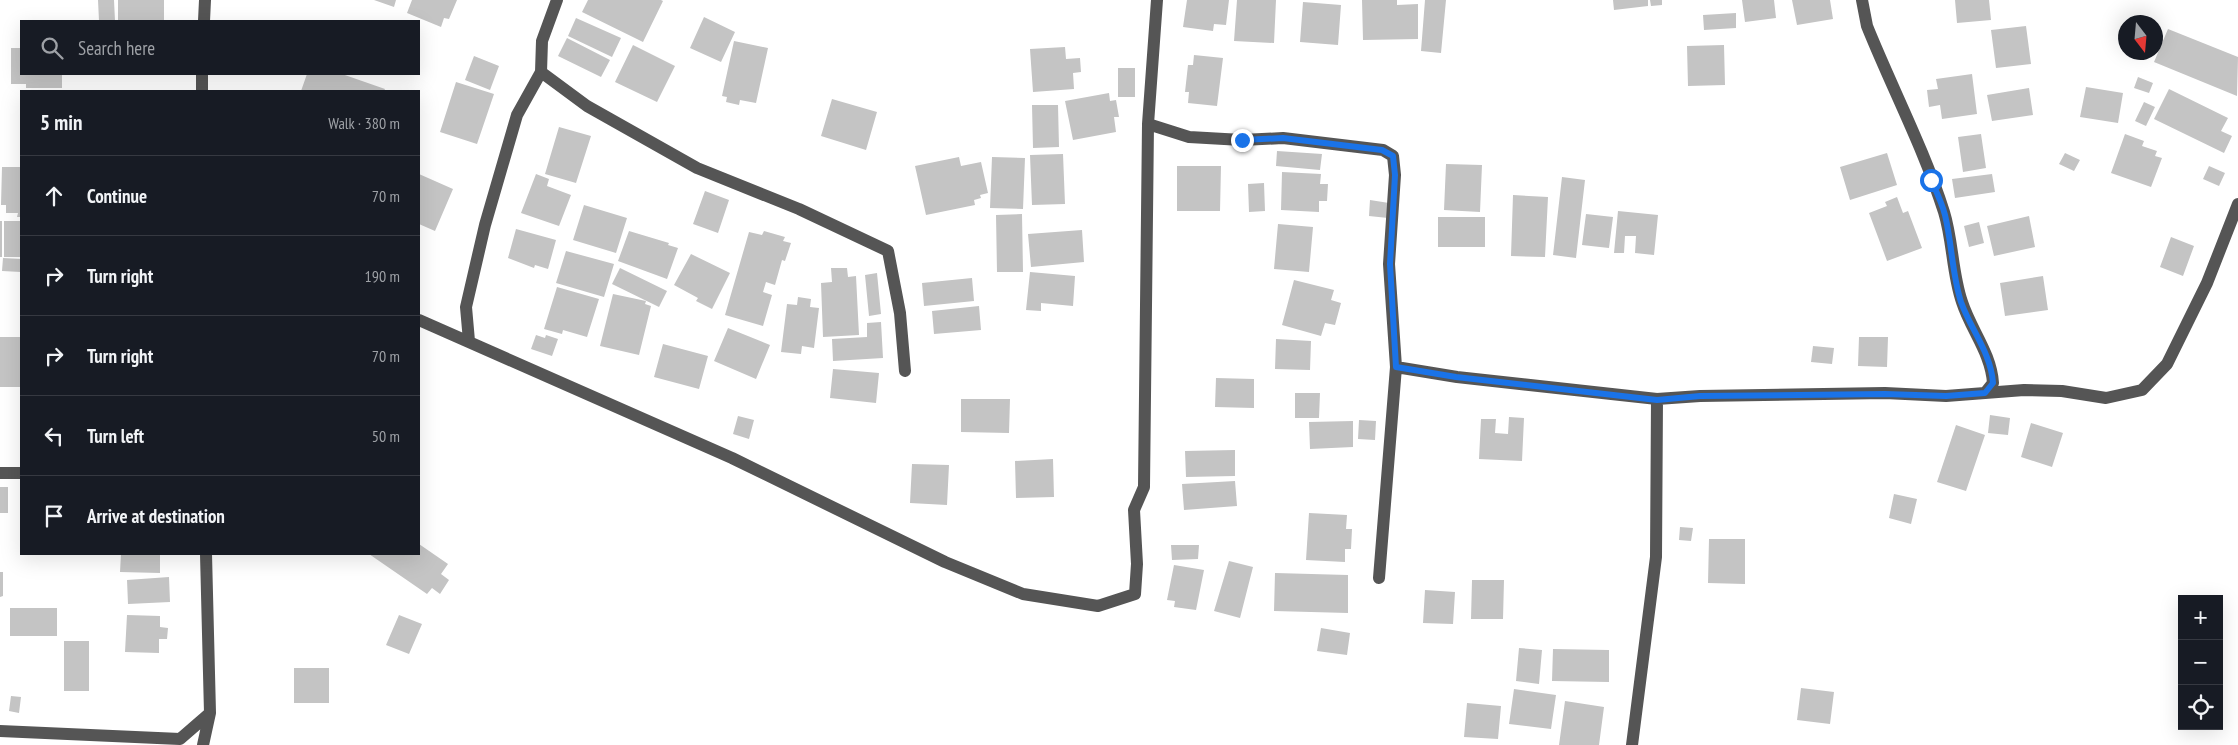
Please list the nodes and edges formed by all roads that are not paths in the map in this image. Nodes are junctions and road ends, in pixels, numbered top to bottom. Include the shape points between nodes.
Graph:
1 (204, 0) edge
2 (557, 0) edge
3 (1158, 0) edge
4 (1862, 0) edge
5 (204, 20) edge
6 (541, 72) junction
7 (202, 75) edge
8 (202, 90) edge
9 (1148, 124) junction
10 (2238, 204) edge
11 (420, 320) edge
12 (469, 341) junction
13 (1396, 367) junction
14 (905, 371) dead end
15 (1985, 393) junction
16 (1657, 400) junction
17 (20, 472) edge
18 (0, 473) edge
19 (206, 555) edge
20 (1379, 578) dead end
21 (210, 713) junction
22 (0, 731) edge
23 (204, 745) edge
24 (1632, 745) edge

1 - 5 street
2 - 6 street via 542,41
3 - 9 street
4 - 15 street via 1867,26 1945,214 1961,300 1992,369 1993,383
6 - 12 street via 517,116 485,225 466,307
6 - 14 street via 587,106 697,168 799,209 888,251 900,313
7 - 8 street
9 - 12 street via 1144,488 1134,510 1135,594 1098,606 1023,594 945,562 732,458
9 - 13 street via 1189,137 1283,138 1382,150 1393,156 1395,175 1390,264
10 - 15 street via 2207,283 2167,364 2142,390 2106,398 2062,391
11 - 12 street
13 - 16 street
13 - 20 street
15 - 16 street via 1946,396 1700,396
16 - 24 street via 1656,557
17 - 18 street
19 - 21 street
21 - 22 street via 180,739
21 - 23 street

